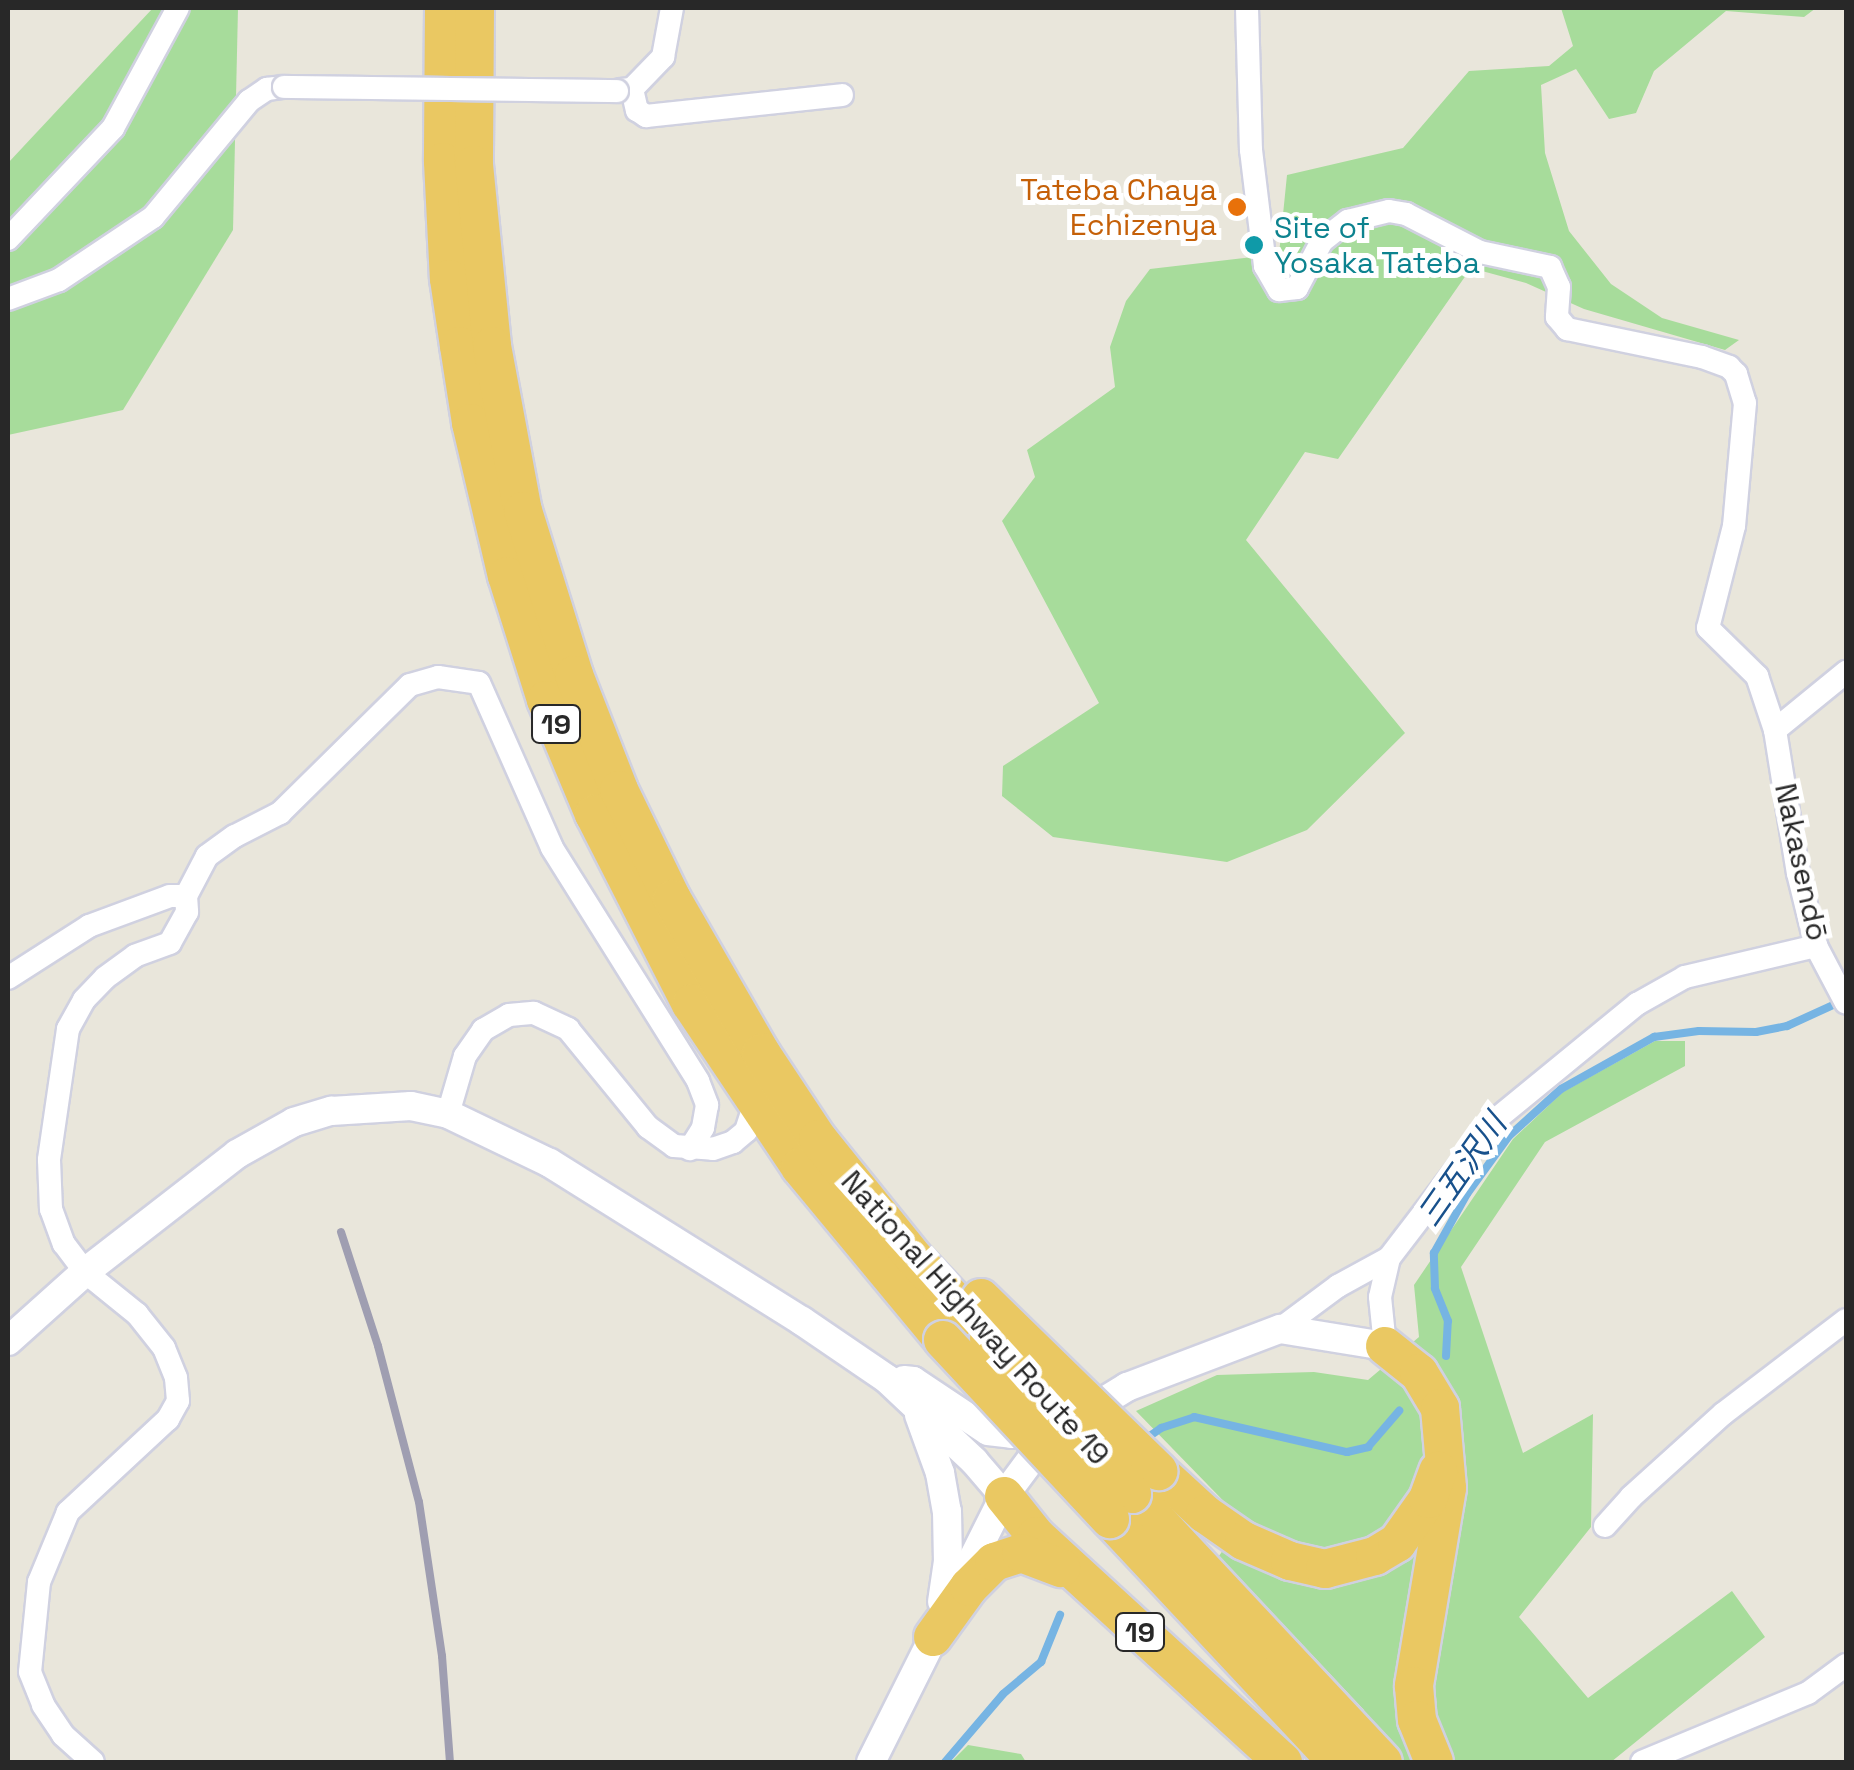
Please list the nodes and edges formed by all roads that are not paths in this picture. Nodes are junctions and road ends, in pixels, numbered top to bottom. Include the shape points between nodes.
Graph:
1 (178, 8) edge
2 (444, 8) edge
3 (475, 8) edge
4 (672, 8) edge
5 (1246, 8) edge
6 (625, 90) junction
7 (842, 95) dead end
8 (8, 239) edge
9 (8, 299) edge
10 (1846, 672) edge
11 (1775, 730) junction
12 (186, 896) junction
13 (1816, 946) junction
14 (8, 978) edge
15 (1844, 996) edge
16 (755, 1104) junction
17 (448, 1114) junction
18 (690, 1150) junction
19 (1389, 1258) junction
20 (85, 1272) junction
21 (964, 1318) junction
22 (1846, 1320) edge
23 (1280, 1329) junction
24 (8, 1341) edge
25 (1384, 1346) junction
26 (887, 1379) junction
27 (1143, 1381) junction
28 (914, 1404) junction
29 (1445, 1455) junction
30 (1133, 1495) junction
31 (1004, 1496) junction
32 (1605, 1526) dead end
33 (1081, 1578) junction
34 (933, 1637) junction
35 (1846, 1665) edge
36 (92, 1762) edge
37 (872, 1762) edge
38 (1283, 1762) edge
39 (1337, 1762) edge
40 (1383, 1762) edge
41 (1434, 1762) edge
42 (1642, 1762) edge

1 - 8 street via 113,128
2 - 16 highway, National Highway Route 19 / 19 via 440,60 450,279 471,422 507,576 546,700 594,814 691,1004
3 - 21 highway, National Highway Route 19 / 19 via 474,166 482,272 508,442 547,592 620,790 672,899 761,1053 818,1139
4 - 6 street via 663,57
5 - 11 street, Nakasendō via 1251,150 1265,266 1279,290 1297,288 1330,232 1366,214 1406,214 1480,252 1550,267 1558,287 1557,317 1566,329 1728,366 1744,403 1734,526 1708,628 1753,668
6 - 7 street via 646,116
6 - 9 street, bridge via 267,89 249,101 153,217 59,280
10 - 11 street
11 - 13 street, Nakasendō
12 - 14 street via 89,926
12 - 18 street via 208,856 280,814 410,685 438,678 479,683 552,848 698,1081 707,1106
12 - 20 street via 187,912 170,943 105,978 68,1030 50,1160 51,1210
13 - 15 street, Nakasendō
13 - 19 street via 1685,977 1637,1004 1494,1121
16 - 18 street via 746,1131 733,1142
16 - 21 highway, National Highway Route 19 / 19 via 800,1167
17 - 18 street via 465,1056 483,1030 509,1015 534,1014 568,1029 661,1139
17 - 20 street via 369,1105 294,1122 237,1154
17 - 26 street via 550,1163
19 - 23 street
19 - 25 street via 1380,1297
20 - 24 street
20 - 36 street via 137,1314 164,1348 178,1400 168,1419 68,1512 39,1582 30,1672 43,1705
21 - 30 highway, National Highway Route 19 / 19, bridge
21 - 30 highway, 19, bridge
22 - 32 street via 1724,1412
23 - 25 street
23 - 27 street
25 - 29 highway via 1418,1373 1440,1408
26 - 27 street via 913,1381 968,1422 1012,1434 1101,1386
26 - 28 street
27 - 31 street via 1065,1424
28 - 31 street
28 - 34 street via 947,1511 947,1580
29 - 30 highway, 19 via 1428,1499 1396,1543 1326,1569 1244,1542 1205,1514
29 - 41 highway via 1442,1537 1414,1686
30 - 39 highway, National Highway Route 19 / 19
30 - 40 highway, National Highway Route 19 / 19
31 - 33 highway, 19
31 - 34 street
33 - 34 highway via 1036,1557 1009,1554 980,1574
33 - 38 highway, 19
34 - 37 street
35 - 42 street via 1808,1693

